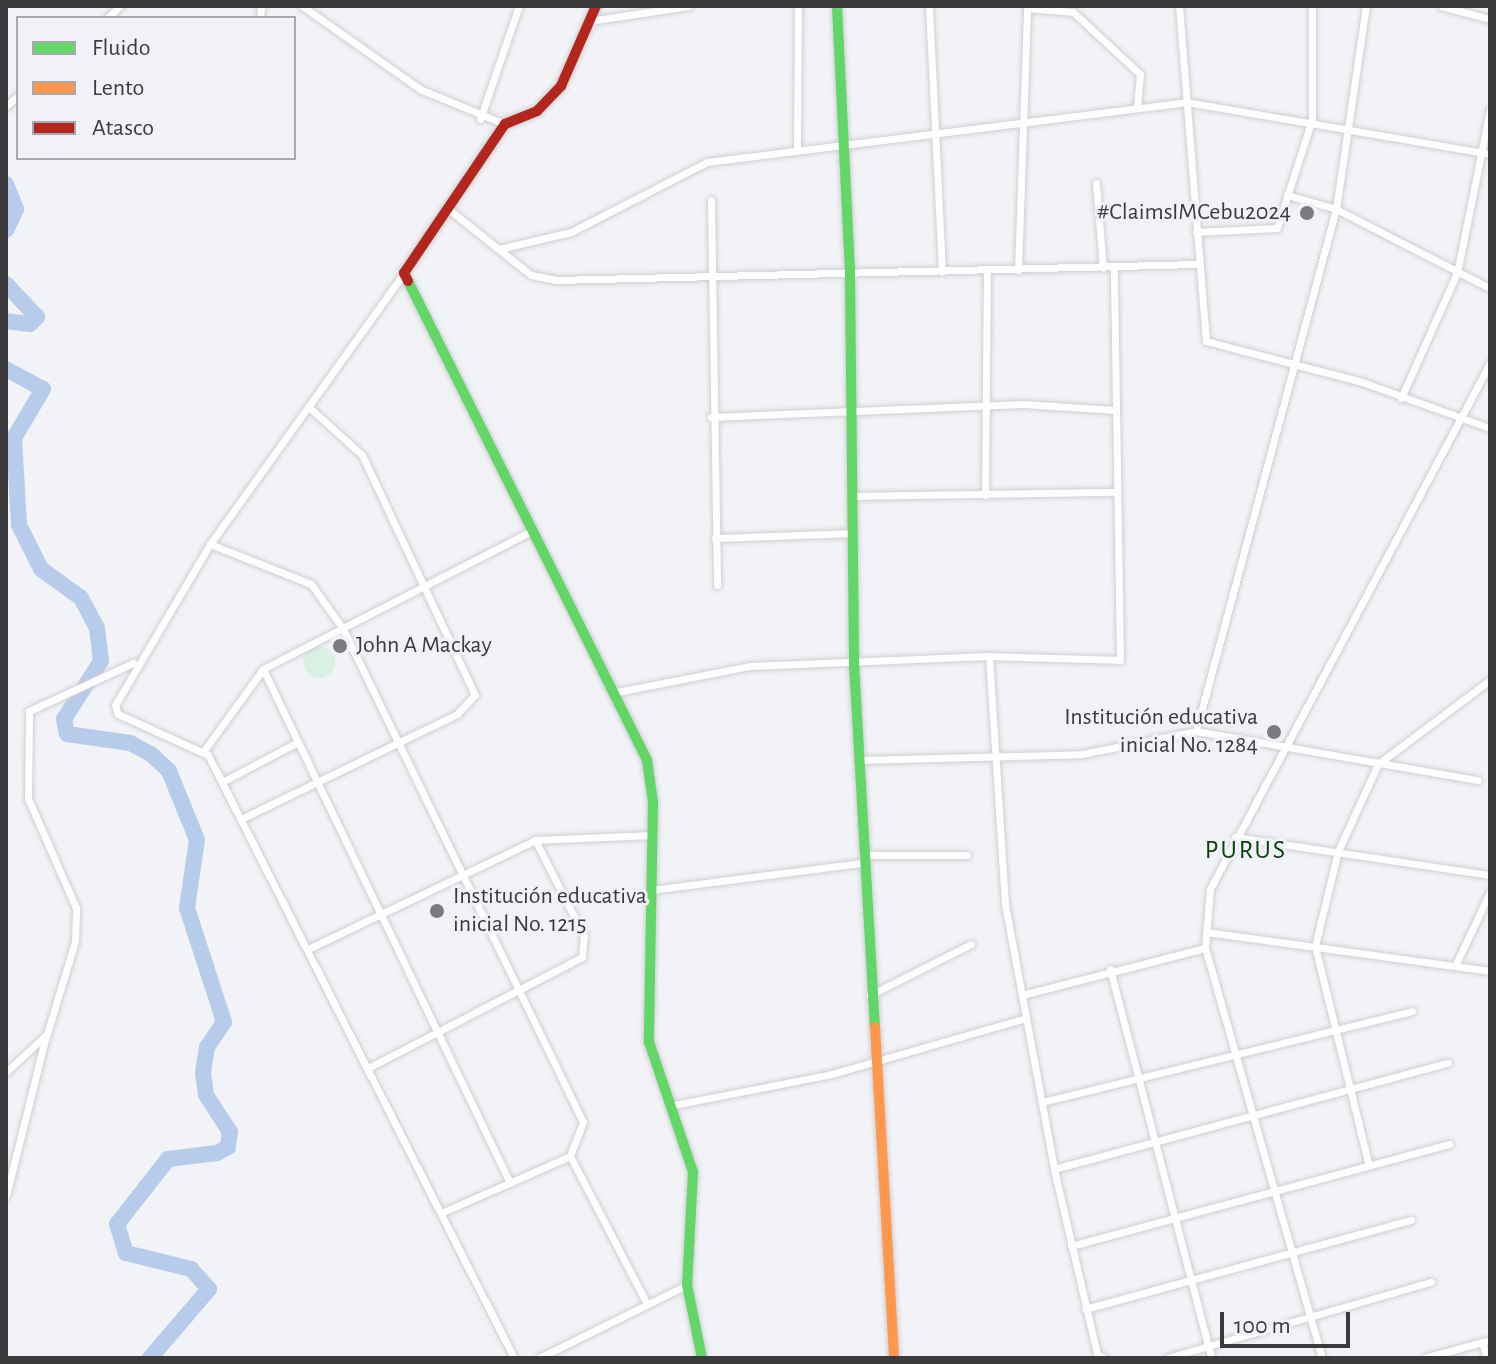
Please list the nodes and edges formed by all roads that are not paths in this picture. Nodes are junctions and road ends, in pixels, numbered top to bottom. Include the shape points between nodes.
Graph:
1 (302, 6) edge
2 (519, 6) edge
3 (596, 6) edge
4 (689, 6) edge
5 (798, 6) edge
6 (837, 6) edge
7 (929, 6) edge
8 (1179, 6) edge
9 (1312, 6) edge
10 (1366, 6) edge
11 (1441, 6) edge
12 (1027, 7) edge
13 (1490, 19) edge
14 (589, 21) junction
15 (1186, 102) junction
16 (1137, 108) junction
17 (1490, 109) edge
18 (480, 119) junction
19 (1312, 119) junction
20 (1022, 121) junction
21 (505, 124) junction
22 (1348, 128) junction
23 (936, 132) junction
24 (844, 141) junction
25 (797, 147) junction
26 (1486, 153) edge
27 (1096, 183) dead end
28 (1287, 195) junction
29 (711, 200) dead end
30 (447, 208) junction
31 (1336, 209) junction
32 (1196, 232) junction
33 (499, 249) junction
34 (1199, 264) junction
35 (1103, 268) junction
36 (1114, 268) junction
37 (1018, 270) junction
38 (987, 271) junction
39 (942, 272) junction
40 (404, 273) junction
41 (1457, 273) junction
42 (850, 276) junction
43 (708, 278) junction
44 (1490, 288) edge
45 (1290, 362) junction
46 (1490, 363) edge
47 (1401, 398) junction
48 (310, 408) junction
49 (984, 409) junction
50 (1116, 410) junction
51 (850, 413) junction
52 (711, 417) junction
53 (1459, 418) junction
54 (1490, 428) edge
55 (1117, 492) junction
56 (985, 495) junction
57 (852, 496) junction
58 (532, 531) junction
59 (851, 533) junction
60 (715, 538) junction
61 (210, 544) junction
62 (424, 583) junction
63 (717, 585) dead end
64 (343, 629) junction
65 (989, 656) junction
66 (135, 662) junction
67 (854, 664) junction
68 (263, 669) junction
69 (1490, 680) edge
70 (617, 692) junction
71 (1196, 731) junction
72 (296, 743) junction
73 (397, 745) junction
74 (1283, 750) junction
75 (203, 752) junction
76 (995, 756) junction
77 (860, 760) junction
78 (1378, 764) junction
79 (1478, 780) dead end
80 (222, 782) junction
81 (314, 784) junction
82 (241, 819) junction
83 (653, 835) junction
84 (1235, 837) junction
85 (535, 840) junction
86 (1338, 851) junction
87 (967, 855) dead end
88 (863, 859) junction
89 (460, 875) junction
90 (1490, 875) edge
91 (651, 890) junction
92 (1490, 892) edge
93 (376, 914) junction
94 (1206, 932) junction
95 (971, 944) dead end
96 (1315, 946) junction
97 (1205, 948) junction
98 (308, 949) junction
99 (1455, 966) junction
100 (1110, 969) junction
101 (1490, 971) edge
102 (521, 992) junction
103 (1022, 995) junction
104 (868, 996) junction
105 (1412, 1011) dead end
106 (1026, 1018) junction
107 (1336, 1029) junction
108 (47, 1034) junction
109 (437, 1035) junction
110 (1236, 1053) junction
111 (872, 1063) junction
112 (1448, 1063) dead end
113 (368, 1068) junction
114 (6, 1072) edge
115 (1138, 1078) junction
116 (1351, 1091) junction
117 (1042, 1102) junction
118 (669, 1106) junction
119 (1252, 1119) junction
120 (1156, 1143) junction
121 (1450, 1144) dead end
122 (570, 1156) junction
123 (1368, 1162) junction
124 (1054, 1169) junction
125 (510, 1183) junction
126 (1272, 1187) junction
127 (6, 1196) edge
128 (441, 1213) junction
129 (1174, 1214) junction
130 (1411, 1220) dead end
131 (1071, 1246) junction
132 (1290, 1255) junction
133 (1192, 1281) junction
134 (1431, 1282) dead end
135 (687, 1285) junction
136 (646, 1302) junction
137 (1085, 1309) junction
138 (1310, 1317) junction
139 (1486, 1341) edge
140 (1208, 1347) junction
141 (514, 1358) edge
142 (539, 1358) edge
143 (702, 1358) edge
144 (894, 1358) edge
145 (1104, 1358) edge
146 (1167, 1358) edge
147 (1211, 1358) edge
148 (1322, 1358) edge
149 (1424, 1358) edge
150 (1487, 1358) edge

1 - 18 street via 420,89
2 - 18 street
3 - 14 street
4 - 14 street
5 - 25 street
6 - 24 street
7 - 23 street
8 - 15 street
9 - 19 street
10 - 22 street
11 - 13 street
12 - 16 street via 1073,12 1140,74
12 - 20 street
14 - 21 street via 561,86 537,111
15 - 16 street
15 - 19 street
15 - 32 street
16 - 20 street
17 - 26 street
18 - 21 street
19 - 22 street
19 - 28 street
20 - 23 street
20 - 37 street
21 - 30 street
22 - 26 street
22 - 31 street
23 - 24 street
23 - 39 street
24 - 25 street
24 - 42 street
25 - 33 street via 707,162 571,232
26 - 41 street
27 - 35 street
28 - 31 street
28 - 32 street via 1277,228
29 - 43 street
30 - 33 street
30 - 40 street
31 - 41 street
31 - 45 street
32 - 34 street
33 - 43 street via 531,275 557,280
34 - 36 street
34 - 45 street via 1206,341
35 - 36 street
35 - 37 street
36 - 50 street
37 - 38 street
38 - 39 street
38 - 49 street
39 - 42 street
40 - 48 street
40 - 58 street
41 - 44 street
41 - 47 street
42 - 43 street
42 - 51 street
43 - 52 street
45 - 47 street
45 - 71 street
46 - 53 street
47 - 53 street
48 - 61 street
48 - 62 street via 362,455
49 - 50 street
49 - 51 street
49 - 56 street
50 - 55 street
51 - 52 street
51 - 57 street
52 - 60 street
53 - 54 street
53 - 74 street via 1418,508
55 - 56 street
55 - 65 street via 1120,660
56 - 57 street
57 - 59 street
58 - 62 street
58 - 70 street
59 - 60 street
59 - 67 street
60 - 63 street
61 - 64 street via 311,584
61 - 66 street
62 - 64 street
62 - 73 street via 475,690 466,709
64 - 68 street
64 - 73 street
65 - 67 street
65 - 76 street
66 - 75 street via 118,696 118,714
66 - 108 street via 65,689 29,711 28,798 76,908 69,977
67 - 70 street via 708,671
67 - 77 street
68 - 72 street
68 - 75 street
69 - 78 street
70 - 83 street via 647,760
71 - 74 street
71 - 76 street via 1082,754
72 - 80 street
72 - 81 street
73 - 81 street
73 - 89 street
74 - 78 street
74 - 84 street
75 - 80 street
76 - 77 street
76 - 103 street via 1005,904
77 - 88 street
78 - 79 street
78 - 86 street
80 - 82 street
81 - 82 street
81 - 93 street
82 - 98 street
83 - 85 street
83 - 91 street
84 - 86 street
84 - 94 street via 1210,889
85 - 89 street
85 - 102 street via 586,948 576,962
86 - 90 street
86 - 96 street
87 - 88 street
88 - 91 street
88 - 104 street
89 - 93 street
89 - 102 street
91 - 118 street via 649,1042
92 - 99 street
93 - 98 street
93 - 109 street
94 - 96 street
94 - 97 street
95 - 104 street
96 - 99 street
96 - 107 street
97 - 100 street
97 - 110 street
98 - 113 street
99 - 101 street
100 - 103 street
100 - 115 street
102 - 109 street
102 - 122 street via 583,1122
103 - 106 street
104 - 111 street
105 - 107 street
106 - 111 street
106 - 117 street
107 - 110 street
107 - 116 street
108 - 114 street
108 - 127 street
109 - 113 street
109 - 125 street
110 - 115 street
110 - 119 street
111 - 118 street
111 - 144 street
112 - 116 street
113 - 128 street
115 - 117 street
115 - 120 street
116 - 119 street
116 - 123 street
117 - 124 street
118 - 135 street via 694,1182
119 - 120 street
119 - 126 street
120 - 124 street
120 - 129 street
121 - 123 street
122 - 125 street
122 - 136 street
123 - 126 street
124 - 131 street
125 - 128 street
126 - 129 street
126 - 132 street
128 - 141 street
129 - 131 street
129 - 133 street
130 - 132 street
131 - 137 street
132 - 133 street
132 - 138 street
133 - 137 street
133 - 140 street
134 - 138 street
135 - 136 street
135 - 143 street
136 - 142 street
137 - 145 street
138 - 140 street
138 - 148 street
139 - 149 street
139 - 150 street
140 - 146 street
140 - 147 street

